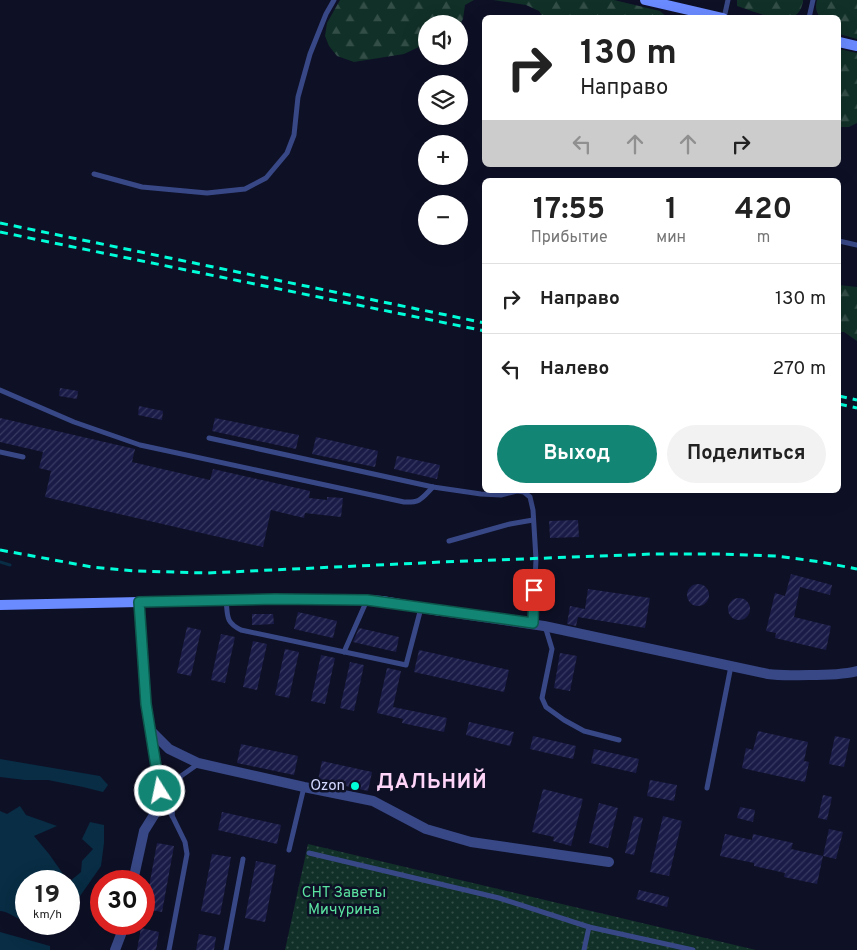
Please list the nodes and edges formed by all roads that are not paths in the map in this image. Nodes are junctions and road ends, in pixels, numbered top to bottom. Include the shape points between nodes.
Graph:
1 (334, 0) edge
2 (645, 0) edge
3 (728, 0) edge
4 (813, 0) edge
5 (711, 15) edge
6 (725, 15) edge
7 (810, 15) edge
8 (841, 42) edge
9 (857, 46) edge
10 (94, 174) dead end
11 (841, 241) edge
12 (857, 245) edge
13 (0, 390) edge
14 (209, 438) dead end
15 (0, 452) edge
16 (23, 457) dead end
17 (433, 487) junction
18 (512, 493) edge
19 (526, 493) edge
20 (533, 520) junction
21 (449, 541) dead end
22 (226, 600) junction
23 (367, 600) junction
24 (139, 602) junction
25 (0, 605) edge
26 (421, 608) junction
27 (533, 623) junction
28 (544, 626) junction
29 (344, 652) junction
30 (732, 666) junction
31 (857, 671) edge
32 (150, 730) junction
33 (619, 740) dead end
34 (198, 763) junction
35 (304, 787) junction
36 (707, 788) dead end
37 (160, 791) junction
38 (172, 816) junction
39 (289, 850) dead end
40 (309, 854) dead end
41 (243, 859) dead end
42 (609, 862) dead end
43 (135, 870) edge
44 (589, 927) junction
45 (120, 935) edge
46 (679, 948) edge
47 (115, 950) edge
48 (170, 950) edge
49 (226, 950) edge
50 (584, 950) edge
51 (693, 950) edge

1 - 10 lane via 310,54 298,97 294,135 287,153 266,178 245,188 206,193 142,187
2 - 5 street
3 - 6 lane
4 - 7 lane
8 - 9 street
11 - 12 lane
13 - 17 lane via 74,422 140,445 404,502 419,501
14 - 17 lane
15 - 16 lane
17 - 18 lane via 481,494
19 - 20 lane via 530,496
20 - 21 lane
20 - 27 lane via 536,559
22 - 23 street
22 - 24 street
22 - 29 lane via 231,625 240,630
23 - 26 street
23 - 29 lane
24 - 25 street
24 - 32 street
26 - 27 street
26 - 29 lane via 406,665
27 - 28 street
28 - 30 street
28 - 33 lane via 552,650 542,698 546,707 584,731
30 - 31 street via 782,676 828,676
30 - 36 lane
32 - 34 street via 169,749
32 - 37 street
34 - 35 street
34 - 38 lane via 181,776 174,795
35 - 39 lane
35 - 42 street via 373,801 426,829 471,842
37 - 38 lane
37 - 43 street via 154,815 144,831
38 - 48 lane via 185,842 187,854
40 - 44 lane via 499,898
41 - 49 lane
44 - 46 lane
44 - 50 lane
45 - 47 street
46 - 51 lane

